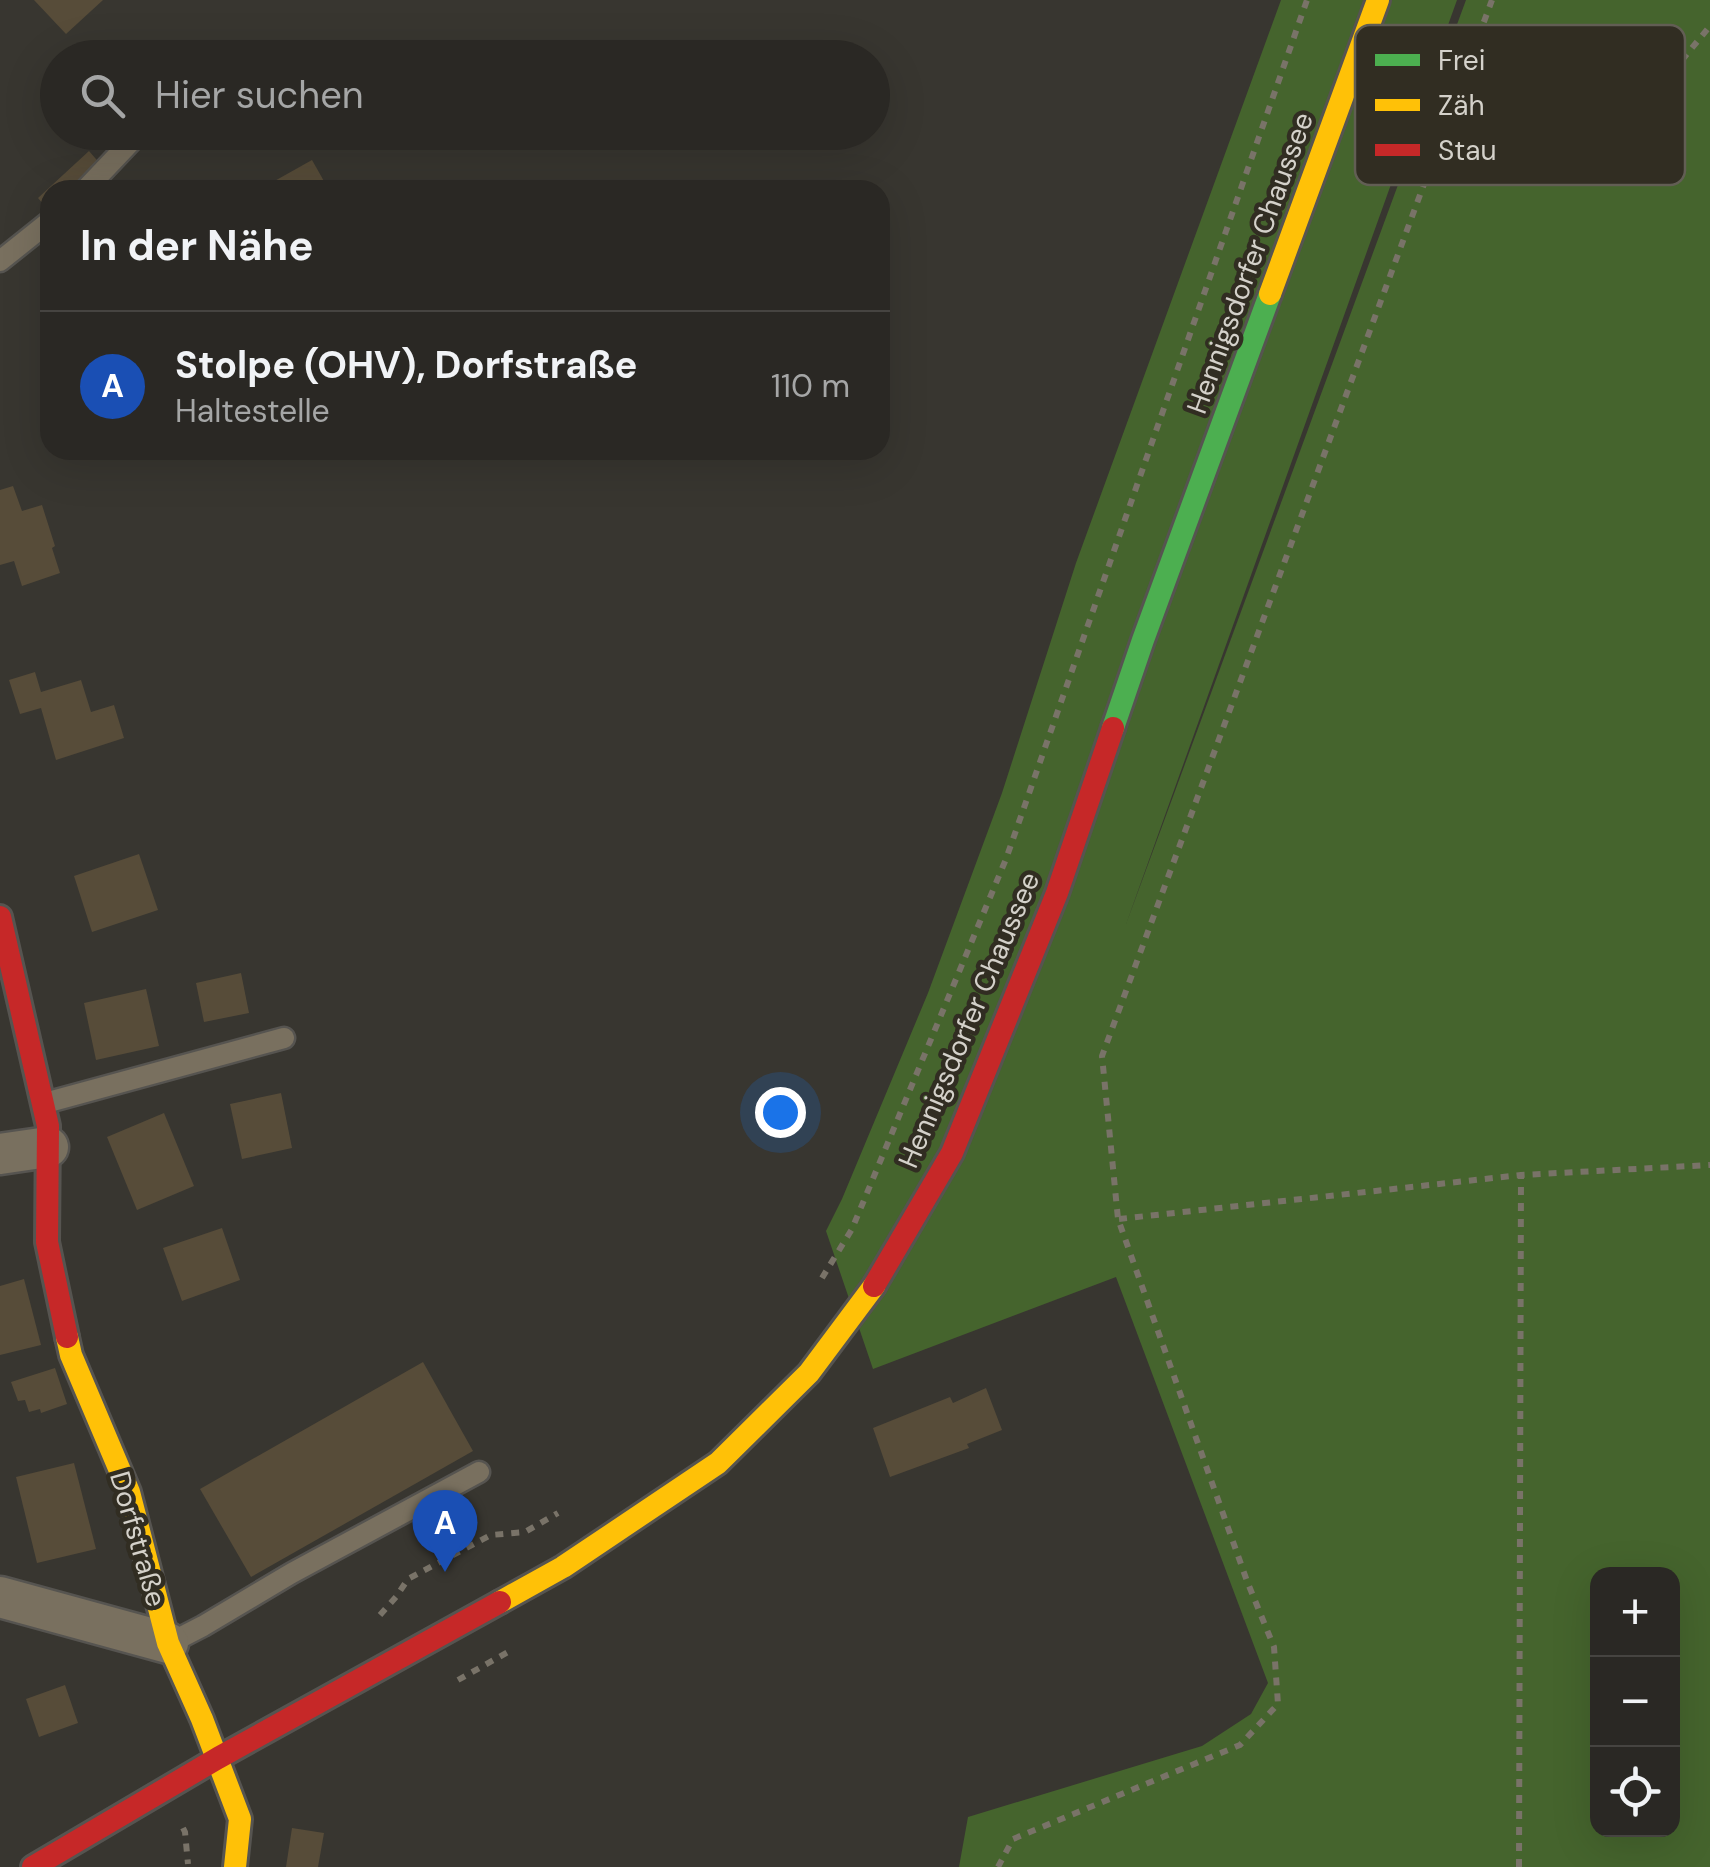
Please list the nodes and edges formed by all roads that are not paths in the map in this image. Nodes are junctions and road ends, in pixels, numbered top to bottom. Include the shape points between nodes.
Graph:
1 (1378, 0) edge
2 (1369, 25) edge
3 (1355, 63) edge
4 (123, 150) edge
5 (94, 180) edge
6 (40, 229) edge
7 (0, 261) edge
8 (0, 917) edge
9 (284, 1038) dead end
10 (43, 1103) junction
11 (48, 1147) junction
12 (0, 1154) edge
13 (479, 1472) dead end
14 (0, 1597) edge
15 (168, 1644) junction
16 (218, 1758) junction
17 (33, 1867) edge
18 (236, 1867) edge

1 - 2 main road, Hennigsdorfer Chaussee
3 - 16 main road, Hennigsdorfer Chaussee via 1056,892 952,1152 866,1298 809,1373 718,1463 564,1567
4 - 5 lane
6 - 7 lane
8 - 10 main road, Dorfstraße
9 - 10 lane
10 - 11 main road, Dorfstraße
11 - 12 street
11 - 15 main road, Dorfstraße via 47,1242 71,1356 130,1492
13 - 15 lane
14 - 15 street
15 - 16 main road, Dorfstraße
16 - 17 main road, Hennigsdorfer Chaussee
16 - 18 main road, Dorfstraße via 240,1819

